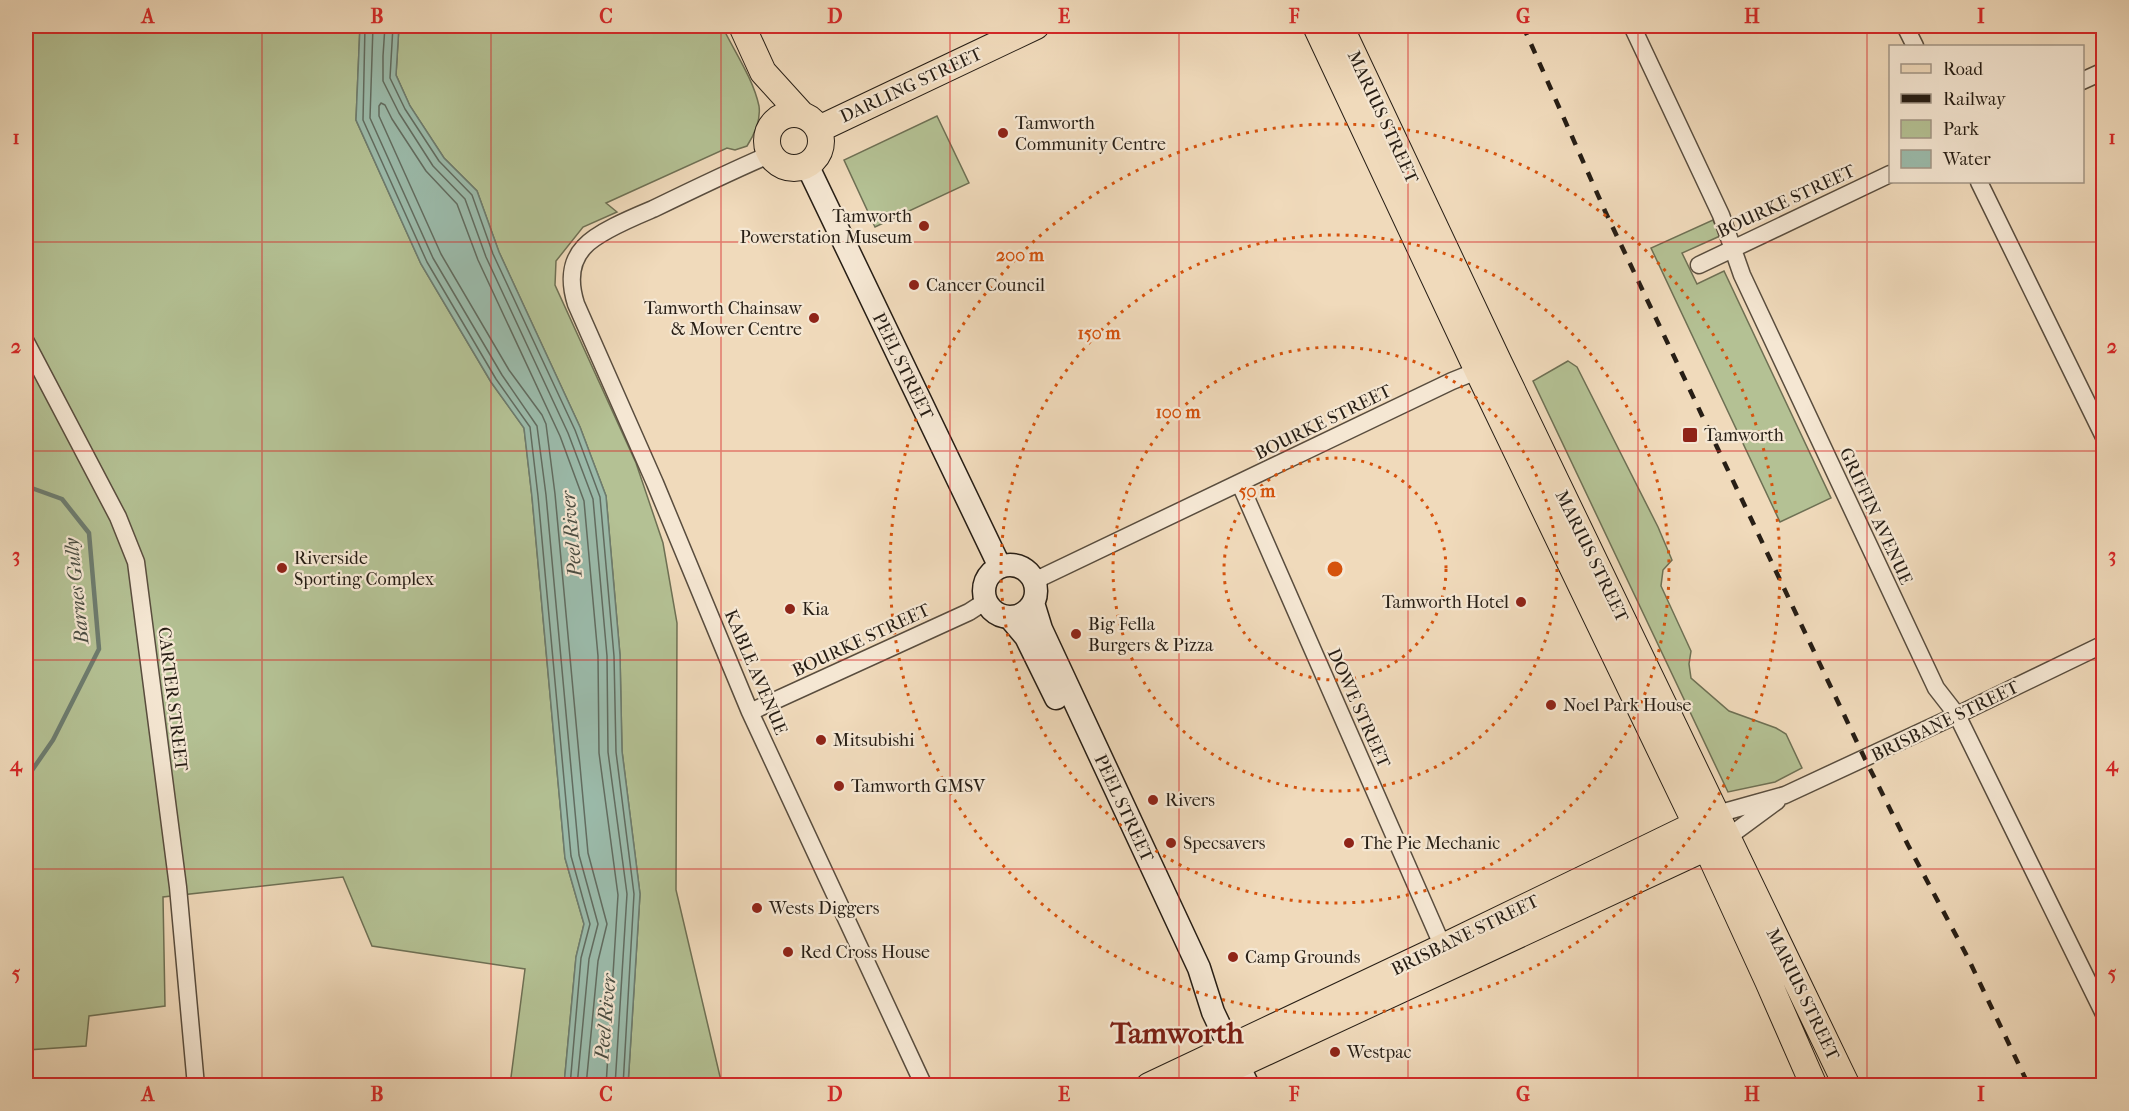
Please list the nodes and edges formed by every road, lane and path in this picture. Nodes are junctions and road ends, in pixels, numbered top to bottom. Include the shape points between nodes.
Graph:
1 (742, 26) edge
2 (1036, 26) edge
3 (1316, 26) edge
4 (1340, 26) edge
5 (1632, 26) edge
6 (1905, 26) edge
7 (1914, 45) edge
8 (2103, 71) edge
9 (764, 72) junction
10 (2084, 80) edge
11 (810, 122) junction
12 (771, 128) junction
13 (771, 154) junction
14 (807, 165) junction
15 (1889, 174) edge
16 (1979, 183) edge
17 (1733, 248) junction
18 (1699, 265) dead end
19 (26, 342) edge
20 (1489, 367) junction
21 (2103, 436) edge
22 (1240, 484) junction
23 (1000, 567) junction
24 (1034, 581) junction
25 (986, 601) junction
26 (1033, 603) junction
27 (1010, 618) junction
28 (2103, 644) edge
29 (750, 712) junction
30 (1957, 715) junction
31 (1785, 795) junction
32 (1706, 819) junction
33 (1717, 842) junction
34 (1443, 947) junction
35 (1214, 1012) junction
36 (2103, 1014) edge
37 (1238, 1065) edge
38 (196, 1086) edge
39 (924, 1086) edge
40 (1149, 1086) edge
41 (1193, 1086) edge
42 (1814, 1086) edge
43 (1847, 1086) edge

1 - 9 main road
2 - 11 main road, DARLING STREET
3 - 20 main road, MARIUS STREET
4 - 20 main road, MARIUS STREET
5 - 17 street, GRIFFIN AVENUE
6 - 7 street
8 - 10 street
9 - 11 main road
9 - 12 main road
11 - 12 main road via 788,115
11 - 14 main road via 822,142
12 - 13 main road via 767,141
13 - 14 main road via 791,168
13 - 29 street, KABLE AVENUE via 590,241 582,248 573,268 571,290
14 - 23 main road, PEEL STREET
15 - 17 street, BOURKE STREET
16 - 21 street
17 - 18 street, BOURKE STREET
17 - 30 street, GRIFFIN AVENUE via 1742,275 1936,688
19 - 38 street, CARTER STREET via 114,508 136,562 178,887
20 - 22 street, BOURKE STREET via 1452,381
20 - 32 main road, MARIUS STREET
22 - 24 street, BOURKE STREET
22 - 34 street, DOWE STREET
23 - 24 main road via 1024,569
23 - 25 main road via 985,585
24 - 26 main road
25 - 27 main road via 998,614
25 - 29 street, BOURKE STREET
26 - 27 main road via 1022,615
26 - 35 main road, PEEL STREET via 1041,629 1199,968
27 - 35 main road, PEEL STREET via 1026,637 1188,974
28 - 30 street, BRISBANE STREET
29 - 39 street, KABLE AVENUE
30 - 31 street, BRISBANE STREET
30 - 36 street, GRIFFIN AVENUE
31 - 32 street, BRISBANE STREET
31 - 33 street, BRISBANE STREET
32 - 33 main road, MARIUS STREET
32 - 34 main road, BRISBANE STREET
33 - 37 main road, BRISBANE STREET
33 - 42 main road, MARIUS STREET via 1768,981
33 - 43 main road, MARIUS STREET
34 - 37 main road, BRISBANE STREET
35 - 37 main road, PEEL STREET
37 - 40 main road, BRISBANE STREET
37 - 41 main road, BRISBANE STREET

